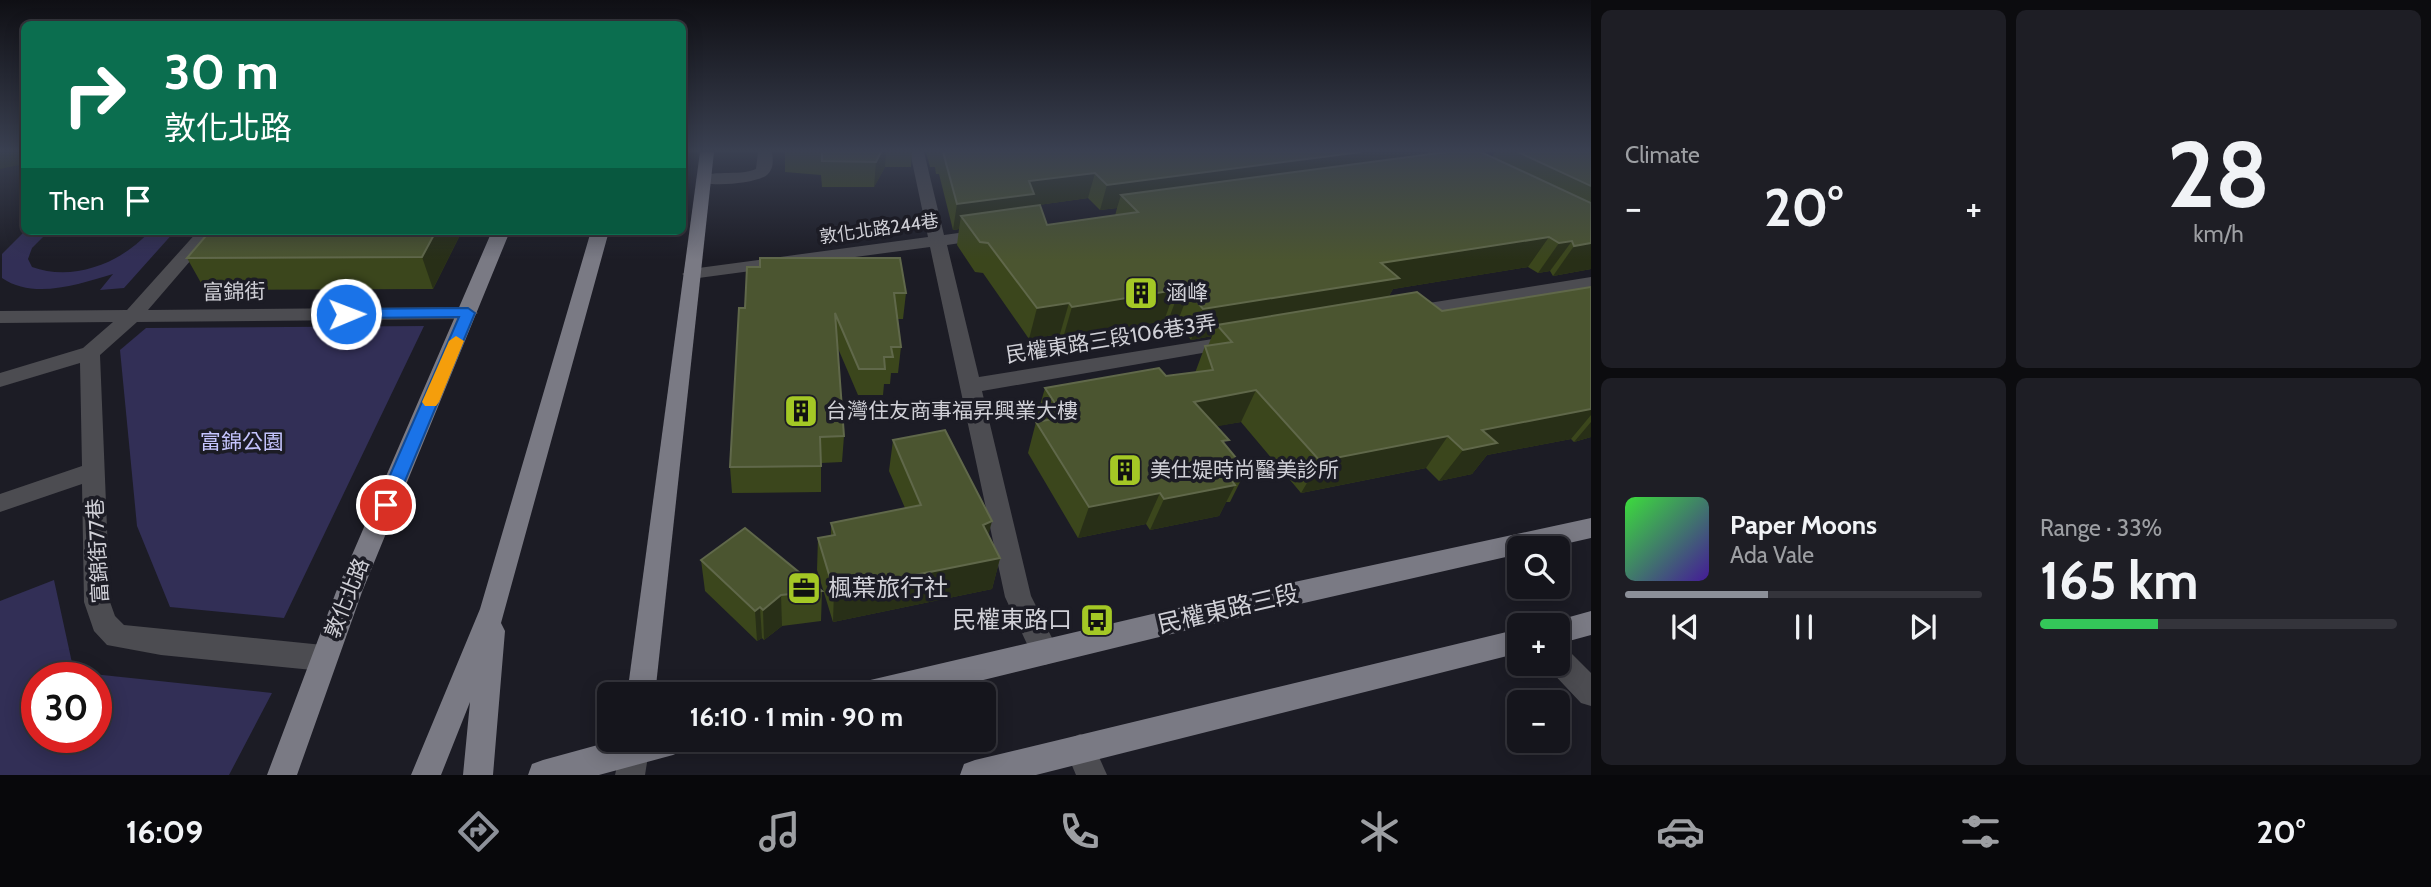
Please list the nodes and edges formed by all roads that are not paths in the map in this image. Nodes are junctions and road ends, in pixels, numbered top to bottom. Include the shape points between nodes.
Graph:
1 (703, 188) edge
2 (925, 188) edge
3 (1008, 231) edge
4 (203, 235) edge
5 (499, 235) edge
6 (599, 235) edge
7 (937, 241) junction
8 (691, 274) junction
9 (1591, 282) edge
10 (468, 313) junction
11 (134, 314) junction
12 (1388, 316) edge
13 (0, 317) edge
14 (1253, 338) edge
15 (90, 353) junction
16 (0, 380) edge
17 (969, 386) junction
18 (94, 471) junction
19 (0, 503) edge
20 (1591, 528) edge
21 (493, 609) junction
22 (1591, 623) edge
23 (1570, 629) edge
24 (1507, 644) edge
25 (1045, 652) junction
26 (323, 658) junction
27 (1570, 671) edge
28 (643, 682) edge
29 (920, 682) edge
30 (1591, 693) edge
31 (633, 755) edge
32 (1086, 762) edge
33 (282, 775) edge
34 (426, 775) edge
35 (478, 775) edge
36 (543, 775) edge
37 (975, 775) edge

1 - 8 main road
2 - 7 street
3 - 7 street, 敦化北路244巷
4 - 11 street
5 - 10 main road, 敦化北路
6 - 21 main road
7 - 8 street, 敦化北路244巷
7 - 17 street
8 - 28 main road
9 - 12 street
10 - 11 street, 富錦街
10 - 26 main road, 敦化北路
11 - 13 street, 富錦街
11 - 15 street
14 - 17 street, 民權東路三段106巷3弄
15 - 16 street
15 - 18 street, 富錦街77巷
17 - 25 street via 1018,597
18 - 19 street
18 - 26 street, 富錦街77巷 via 97,602 104,623 117,636
20 - 25 main road, 民權東路三段
21 - 34 main road
21 - 35 main road
22 - 23 main road
24 - 32 main road
25 - 29 main road, 民權東路三段
26 - 33 main road, 敦化北路
27 - 30 street
31 - 36 main road
32 - 37 main road

